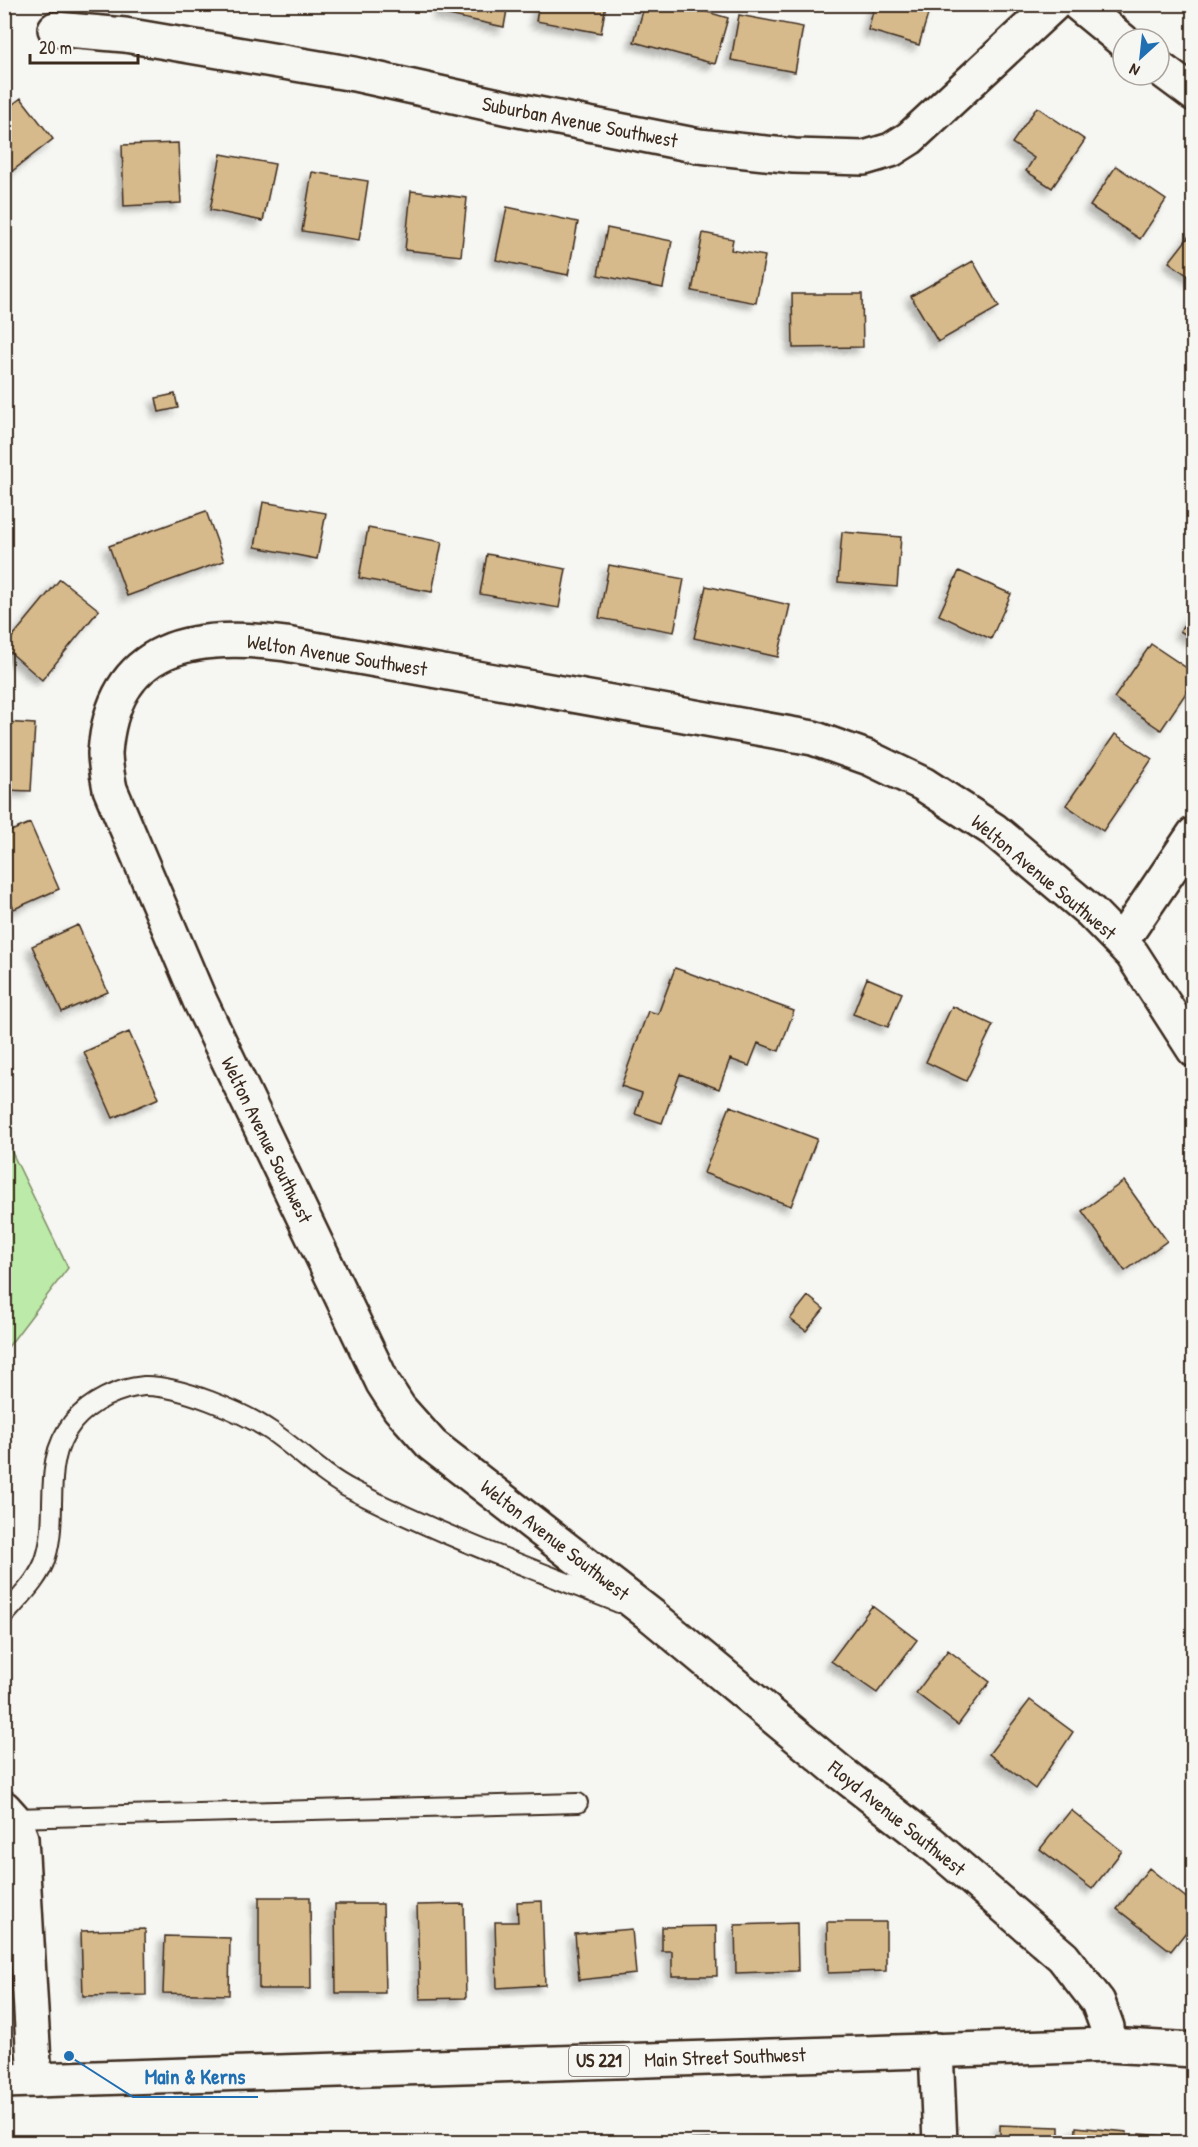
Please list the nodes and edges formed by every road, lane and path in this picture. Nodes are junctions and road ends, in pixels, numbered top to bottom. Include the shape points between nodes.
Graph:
1 (1054, 4) edge
2 (1078, 4) edge
3 (55, 29) dead end
4 (1111, 31) edge
5 (1171, 77) edge
6 (1194, 94) edge
7 (1194, 834) edge
8 (1121, 942) junction
9 (1194, 1050) edge
10 (4, 1616) edge
11 (652, 1616) junction
12 (578, 1803) dead end
13 (9, 1813) edge
14 (1108, 2045) junction
15 (936, 2050) junction
16 (1194, 2050) edge
17 (20, 2081) edge
18 (940, 2142) edge

1 - 3 street, Suburban Avenue Southwest via 910,138 891,150 864,158 794,156 699,146 354,74 125,34
2 - 4 street
5 - 6 street
7 - 8 street
8 - 9 street, Welton Avenue Southwest
8 - 11 street, Welton Avenue Southwest via 994,830 922,784 869,758 813,738 247,639 200,641 176,647 149,661 127,683 112,713 105,755 110,789 200,1001 383,1383 432,1445
10 - 11 lane via 46,1560 53,1531 52,1476 61,1441 74,1421 96,1402 123,1390 146,1386 181,1392 228,1408 271,1431 304,1459 350,1489 476,1546
11 - 14 street, Floyd Avenue Southwest via 930,1842 1064,1958 1098,2002 1107,2027
12 - 13 lane
13 - 17 street via 21,1838
14 - 15 street, Main Street Southwest / US 221
14 - 16 street, Main Street Southwest / US 221
15 - 17 street, Main Street Southwest / US 221
15 - 18 street

